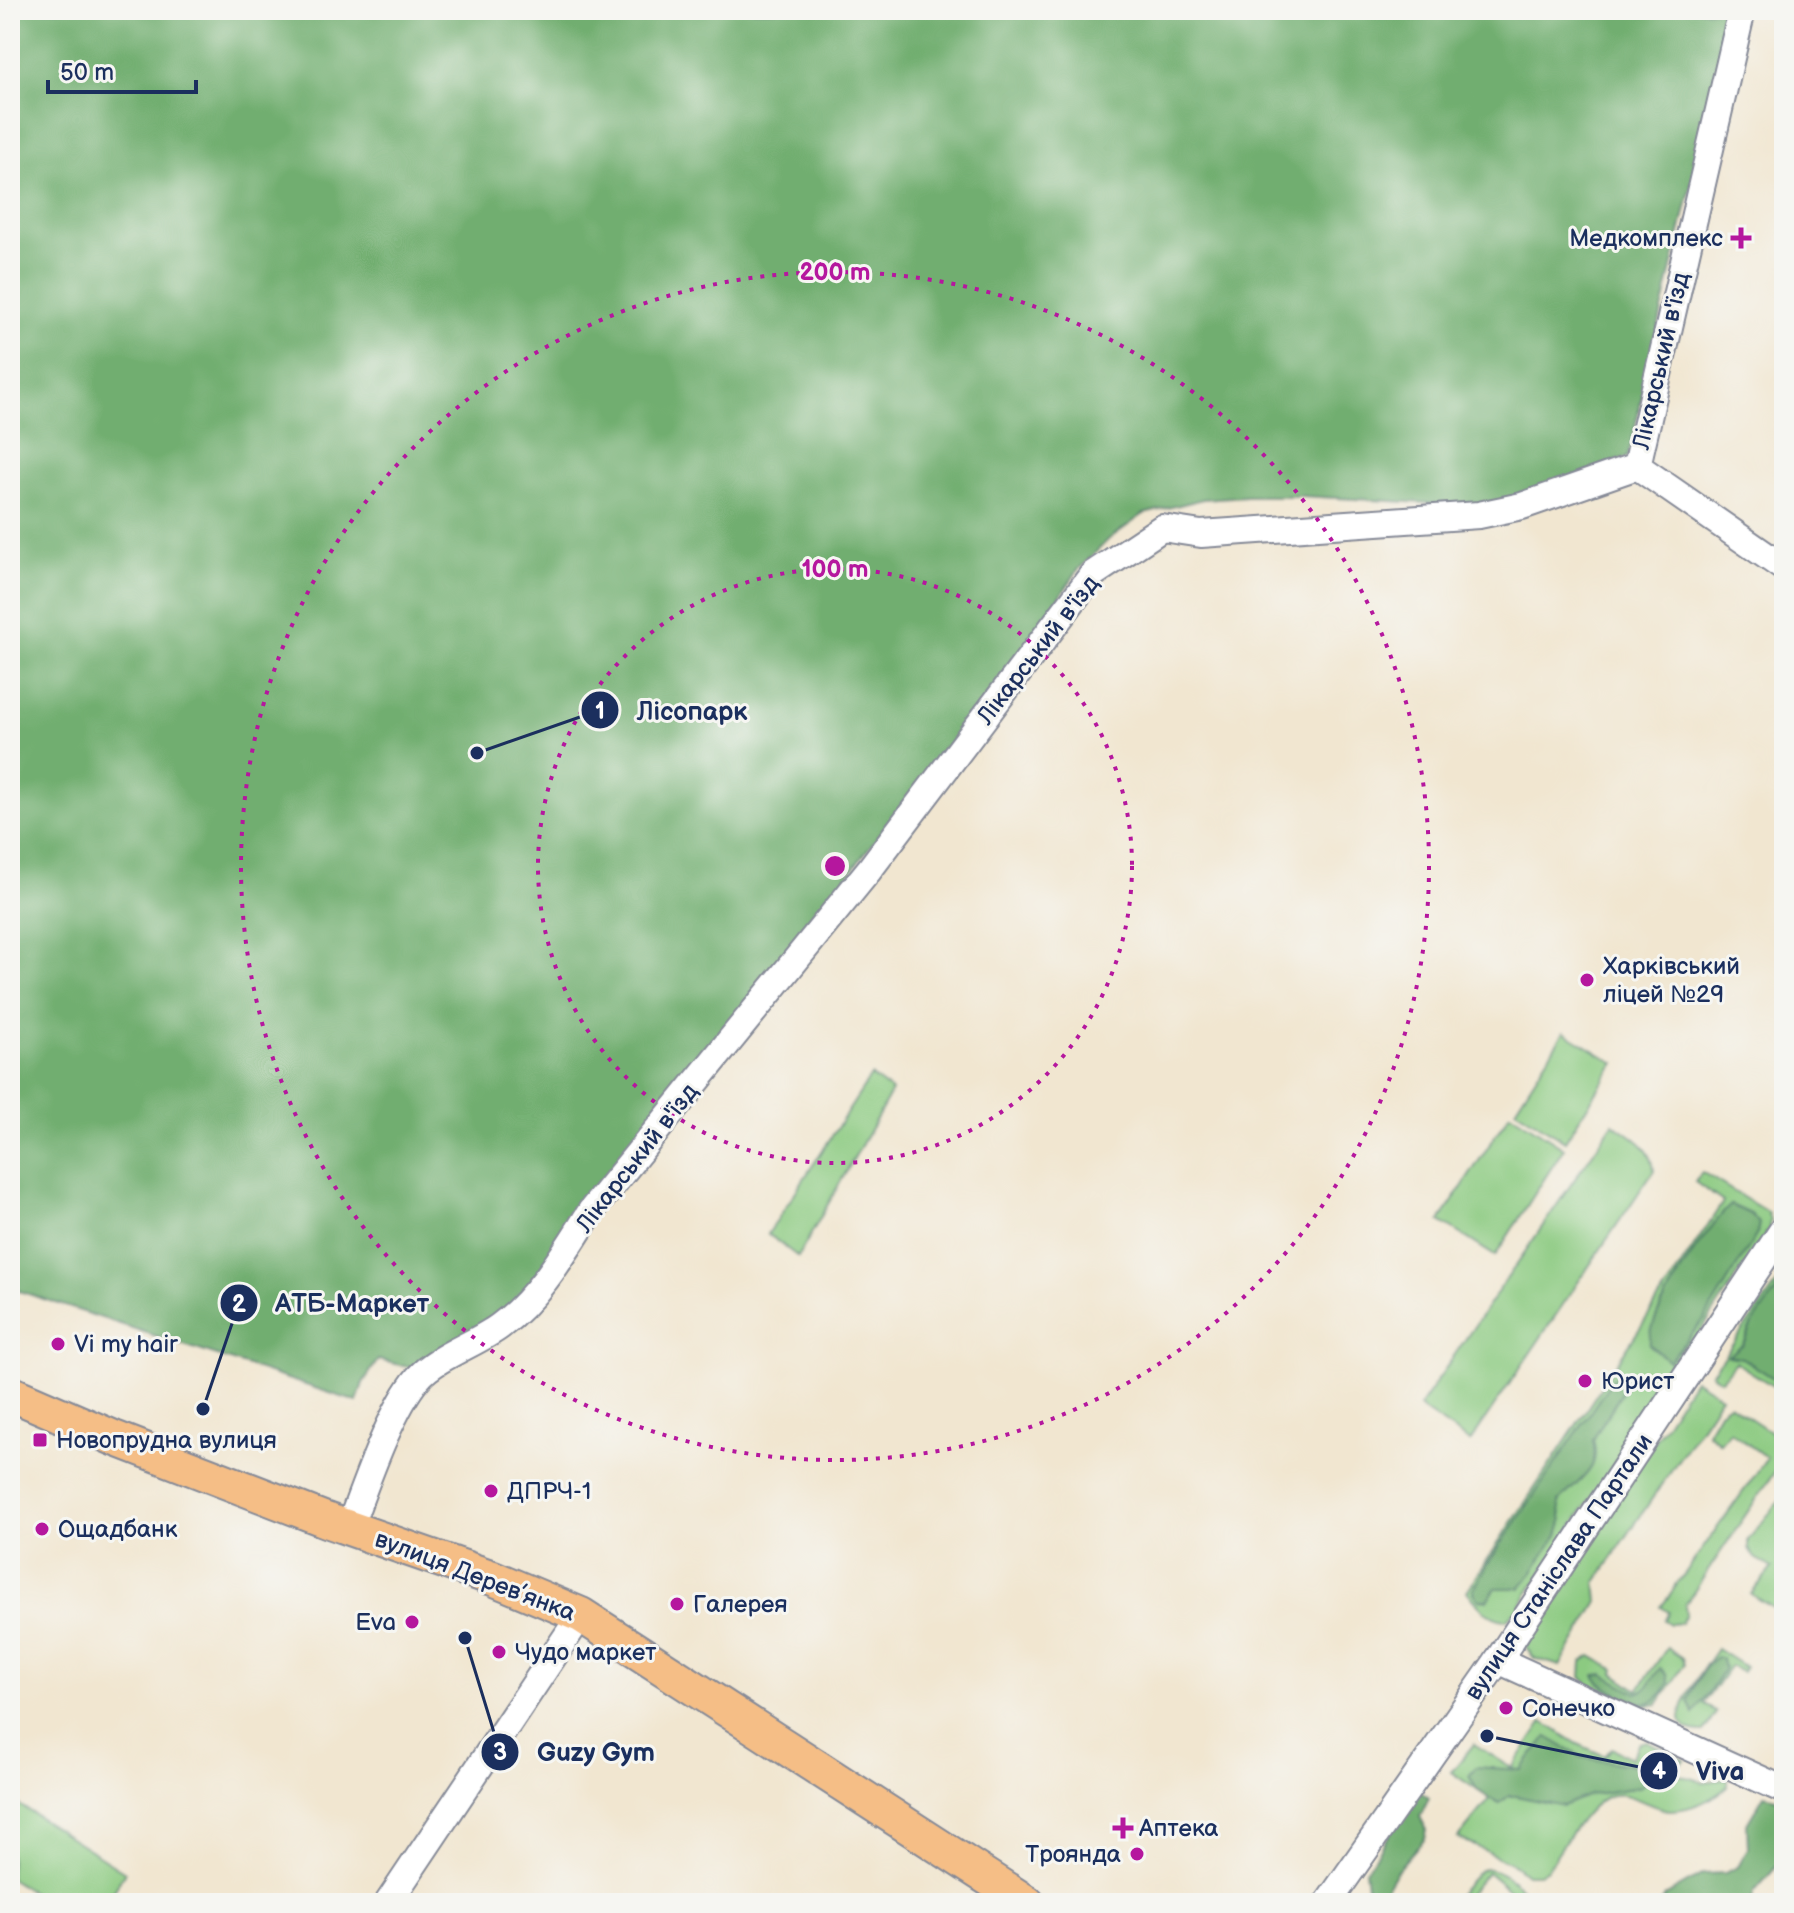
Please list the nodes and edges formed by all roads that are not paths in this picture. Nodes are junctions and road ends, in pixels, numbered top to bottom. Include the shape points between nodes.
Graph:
1 (1742, 10) edge
2 (1637, 466) junction
3 (1784, 568) edge
4 (1784, 1228) edge
5 (10, 1393) edge
6 (349, 1528) junction
7 (581, 1615) junction
8 (1498, 1660) junction
9 (1784, 1790) edge
10 (388, 1903) edge
11 (1027, 1903) edge
12 (1328, 1903) edge

1 - 2 street, Лікарський в'їзд
2 - 3 street
2 - 6 street, Лікарський в'їзд via 1522,506 1479,515 1201,534 1162,528 1093,574 869,870 591,1211 559,1262 516,1313 419,1376 390,1426
4 - 8 street, вулиця Станіслава Партали
5 - 6 main road, вулиця Дерев’янка
6 - 7 main road, вулиця Дерев’янка
7 - 10 street
7 - 11 main road, вулиця Дерев’янка
8 - 9 street
8 - 12 street, вулиця Станіслава Партали

